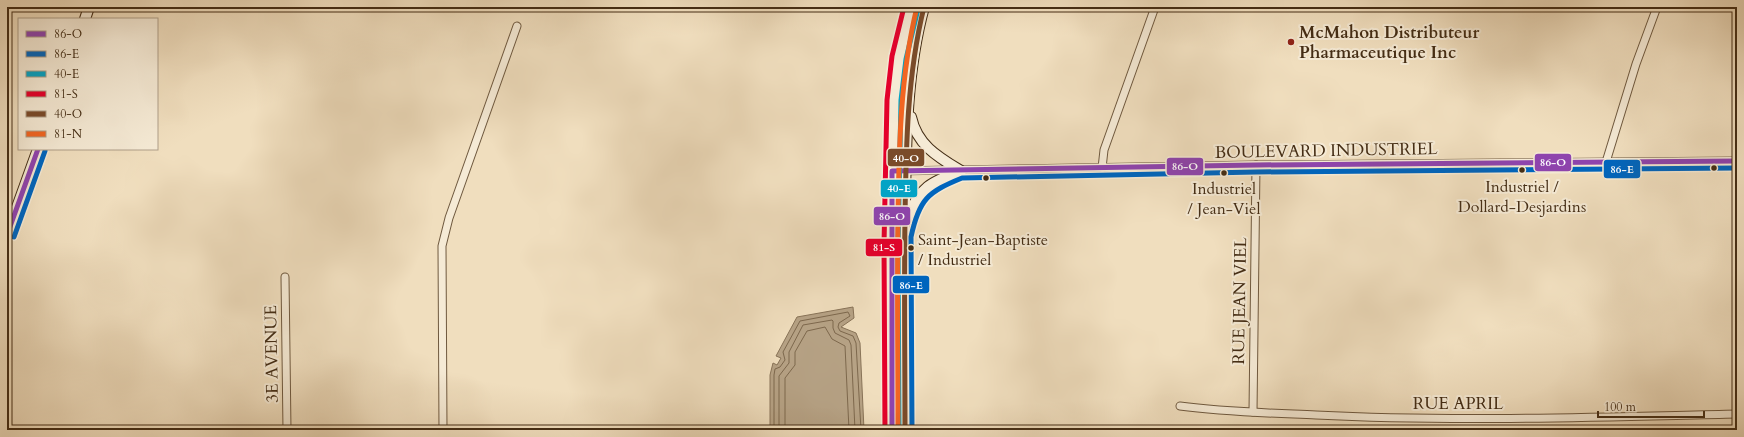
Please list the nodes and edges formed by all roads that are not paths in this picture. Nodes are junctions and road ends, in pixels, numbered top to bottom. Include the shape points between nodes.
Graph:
1 (89, 7) edge
2 (911, 7) edge
3 (924, 7) edge
4 (1155, 7) edge
5 (1657, 7) edge
6 (85, 18) edge
7 (517, 26) dead end
8 (909, 103) junction
9 (38, 150) edge
10 (1737, 161) edge
11 (1606, 162) junction
12 (1256, 165) junction
13 (1102, 168) junction
14 (961, 170) junction
15 (892, 171) junction
16 (906, 171) junction
17 (7, 233) edge
18 (904, 236) junction
19 (285, 277) dead end
20 (892, 336) junction
21 (904, 336) junction
22 (1180, 406) dead end
23 (1253, 412) junction
24 (1737, 414) edge
25 (287, 430) edge
26 (443, 430) edge
27 (892, 430) edge
28 (905, 430) edge

1 - 6 main road
2 - 15 main road via 899,58 894,100
3 - 8 main road via 912,60
4 - 13 street via 1104,150
5 - 11 street via 1636,64
7 - 26 street via 449,218 442,246
8 - 14 main road via 916,134 926,147
8 - 16 main road
9 - 17 main road
10 - 11 street, BOULEVARD INDUSTRIEL
11 - 12 street, BOULEVARD INDUSTRIEL
12 - 13 street, BOULEVARD INDUSTRIEL
12 - 23 street, RUE JEAN VIEL
13 - 14 street, BOULEVARD INDUSTRIEL
14 - 16 street, BOULEVARD INDUSTRIEL
14 - 18 main road via 928,186 913,203
15 - 16 street, BOULEVARD INDUSTRIEL
15 - 20 main road
16 - 18 main road
18 - 21 main road
19 - 25 street, 3E AVENUE
20 - 21 main road
20 - 27 main road
21 - 28 main road
22 - 23 street, RUE APRIL via 1225,412
23 - 24 street, RUE APRIL via 1376,418 1495,419

